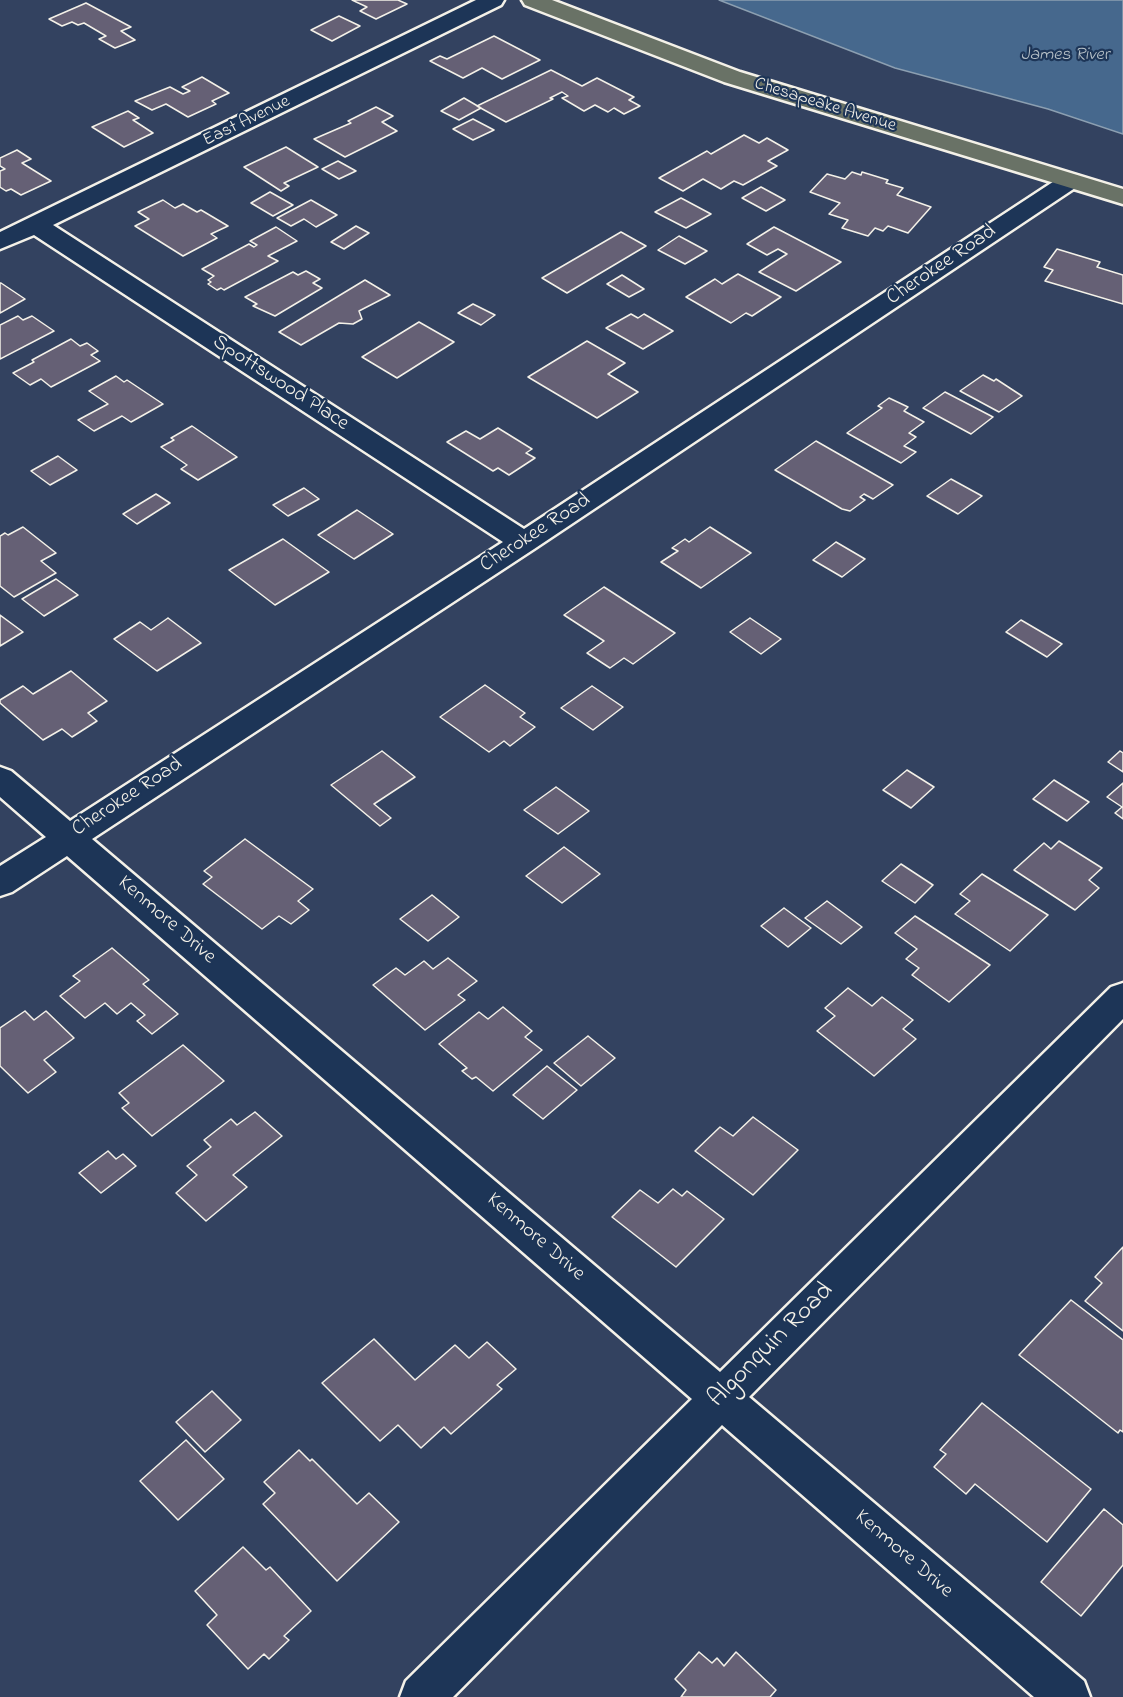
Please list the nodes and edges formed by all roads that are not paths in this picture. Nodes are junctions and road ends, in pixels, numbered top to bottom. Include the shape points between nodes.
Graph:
1 (493, 0) edge
2 (533, 0) edge
3 (1070, 181) junction
4 (1123, 197) edge
5 (36, 225) junction
6 (0, 242) edge
7 (524, 543) junction
8 (0, 779) edge
9 (68, 837) junction
10 (0, 883) edge
11 (1123, 997) edge
12 (720, 1397) junction
13 (422, 1697) edge
14 (1068, 1697) edge

1 - 5 street, East Avenue
2 - 3 main road, Chesapeake Avenue via 732,77
3 - 4 main road, Chesapeake Avenue
3 - 7 street, Cherokee Road
5 - 6 street, East Avenue
5 - 7 street, Spottswood Place
7 - 9 street, Cherokee Road
8 - 9 street, Kenmore Drive
9 - 10 street, Cherokee Road
9 - 12 street, Kenmore Drive
11 - 12 street, Algonquin Road
12 - 13 street, Algonquin Road
12 - 14 street, Kenmore Drive

